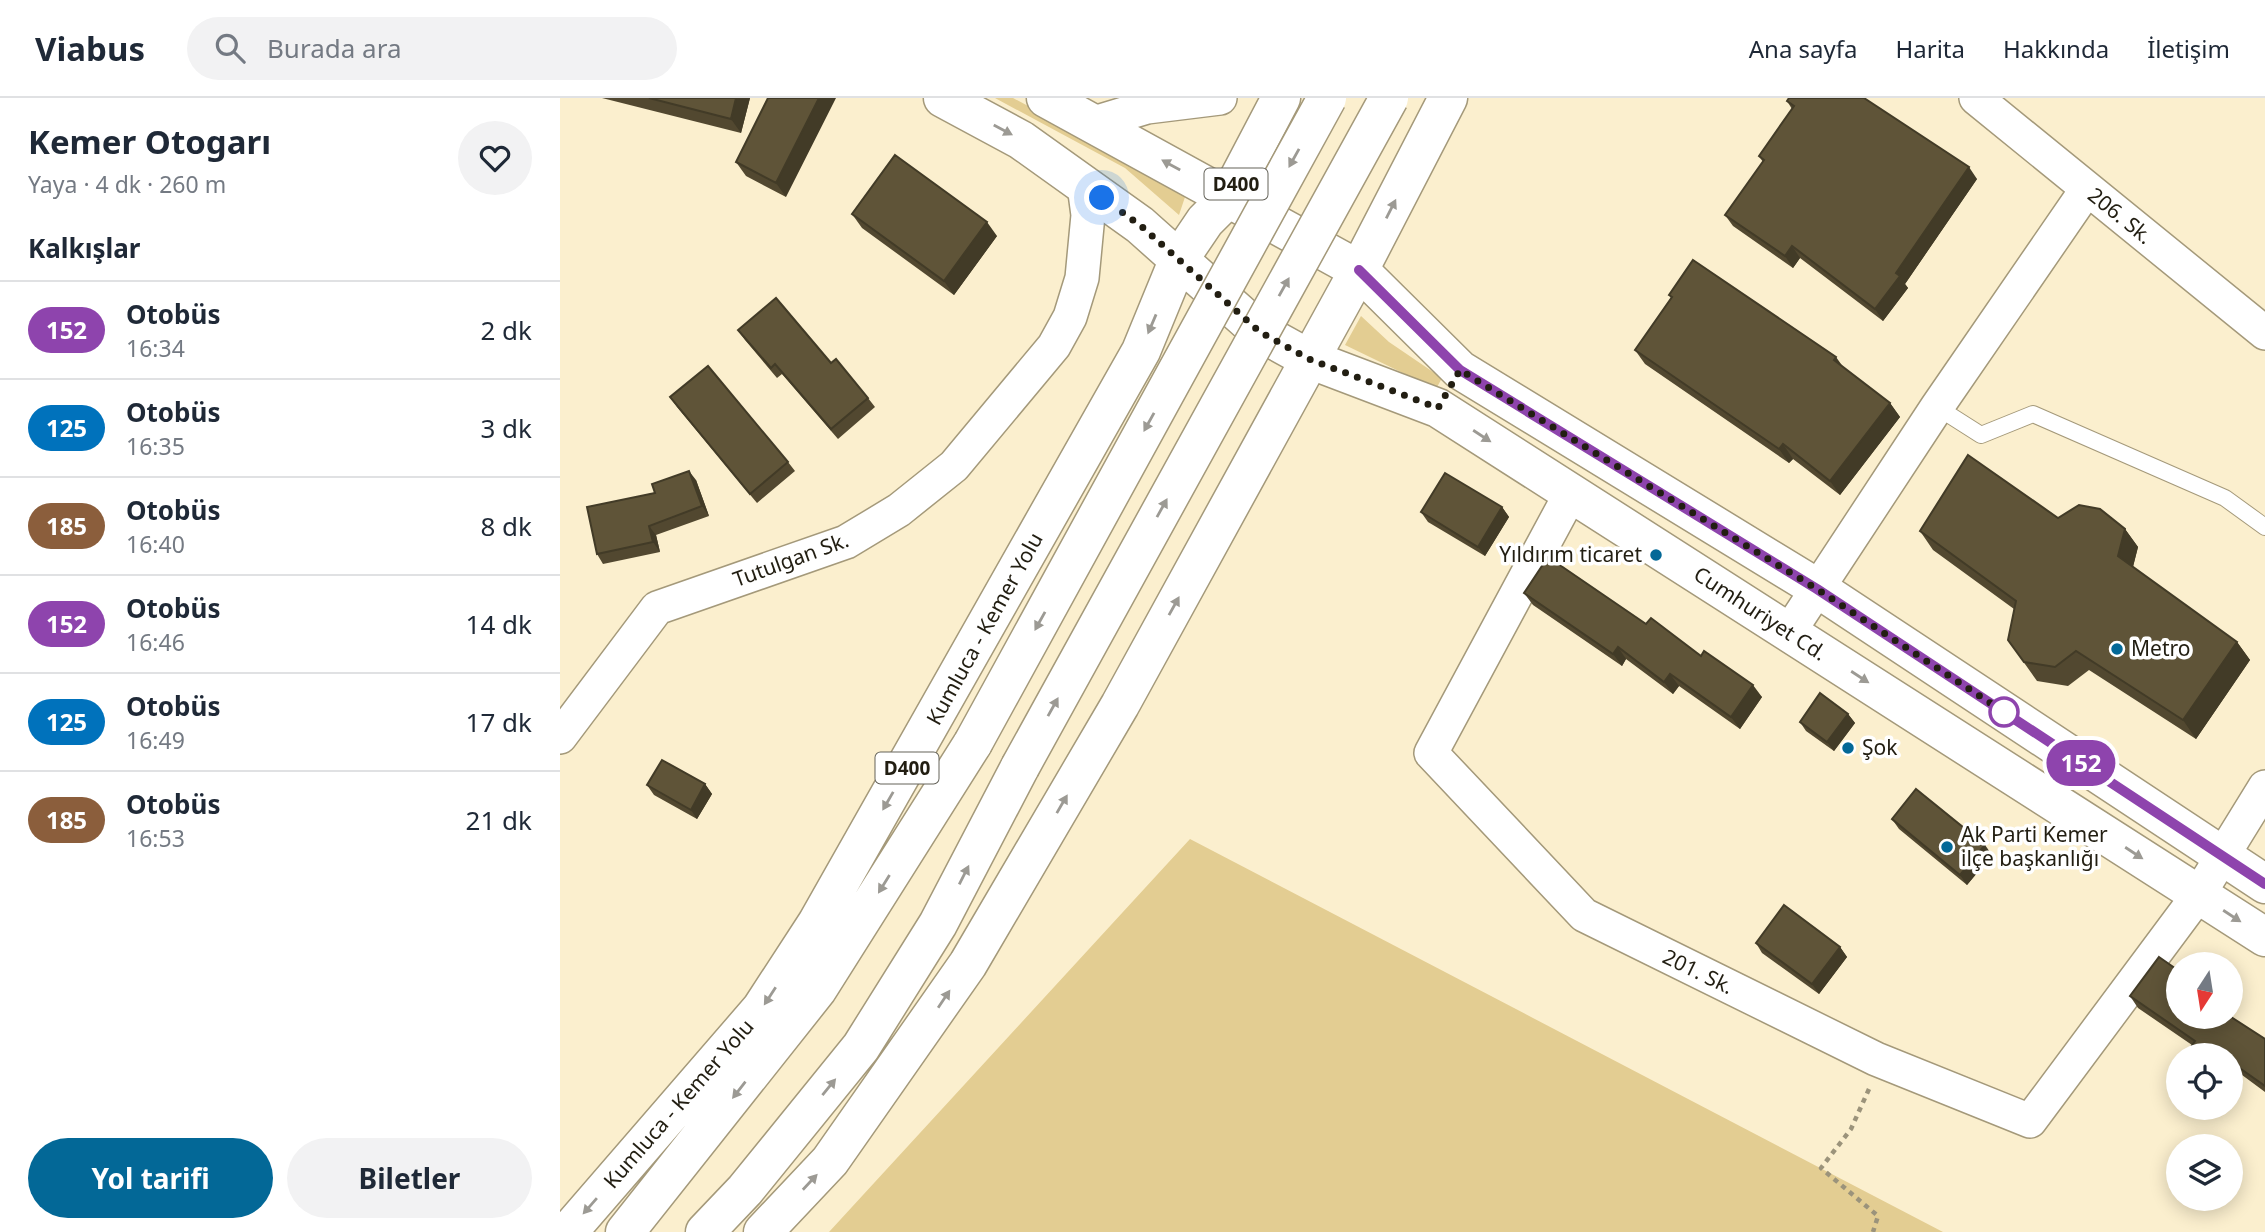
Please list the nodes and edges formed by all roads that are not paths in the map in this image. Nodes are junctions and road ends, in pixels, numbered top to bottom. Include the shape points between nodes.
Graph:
1 (943, 98) edge
2 (1046, 98) edge
3 (1220, 98) edge
4 (1281, 98) edge
5 (1327, 98) edge
6 (1389, 98) edge
7 (1448, 98) edge
8 (1976, 98) edge
9 (1094, 123) junction
10 (1084, 185) junction
11 (2088, 189) junction
12 (1229, 198) junction
13 (1178, 261) junction
14 (1359, 270) junction
15 (2265, 333) edge
16 (1309, 359) junction
17 (1460, 370) junction
18 (1937, 407) junction
19 (1438, 408) junction
20 (1571, 493) junction
21 (2265, 527) edge
22 (1817, 589) junction
23 (1789, 632) junction
24 (560, 737) edge
25 (2265, 787) edge
26 (2223, 857) junction
27 (2265, 884) edge
28 (2199, 894) junction
29 (2265, 937) edge
30 (568, 1232) edge
31 (625, 1232) edge
32 (705, 1232) edge
33 (763, 1232) edge

1 -> 10 main road, Cumhuriyet Cd. via 1021,140
2 - 9 main road
3 - 9 street via 1147,107
4 - 12 main road, Kumluca - Kemer Yolu / D400
5 -> 31 main road, Kumluca - Kemer Yolu / D400, bridge via 973,743 817,990
32 -> 6 main road, bridge via 745,1190 861,1047 938,924
14 -> 7 main road
8 - 11 street, 206. Sk.
12 -> 9 main road
10 - 13 main road, Cumhuriyet Cd. via 1140,225
10 - 24 street, Tutulgan Sk. via 1088,215 1082,278 1070,317 1054,345 954,466 900,510 846,542 657,608
11 - 15 street, 206. Sk.
11 - 18 street
12 - 13 main road, Kumluca - Kemer Yolu / D400 via 1205,220
12 - 14 main road
13 - 16 main road, Cumhuriyet Cd. via 1260,332
13 -> 30 main road, Kumluca - Kemer Yolu / D400 via 1141,351 817,923 761,1009
14 - 16 main road
14 - 17 main road
16 - 19 main road, Cumhuriyet Cd.
33 -> 16 main road via 830,1161 968,964 1120,705
17 - 19 main road
17 - 22 main road
18 - 21 lane via 1981,435 2034,414 2225,498
18 - 22 street
19 -> 20 main road, Cumhuriyet Cd.
20 - 23 main road, Cumhuriyet Cd.
20 - 28 street, 201. Sk. via 1431,753 1584,915 1876,1059 2030,1121
22 - 23 street
22 - 26 main road
23 -> 28 main road, Cumhuriyet Cd.
25 - 26 street
26 - 27 main road
26 - 28 street
28 -> 29 main road, Cumhuriyet Cd.

